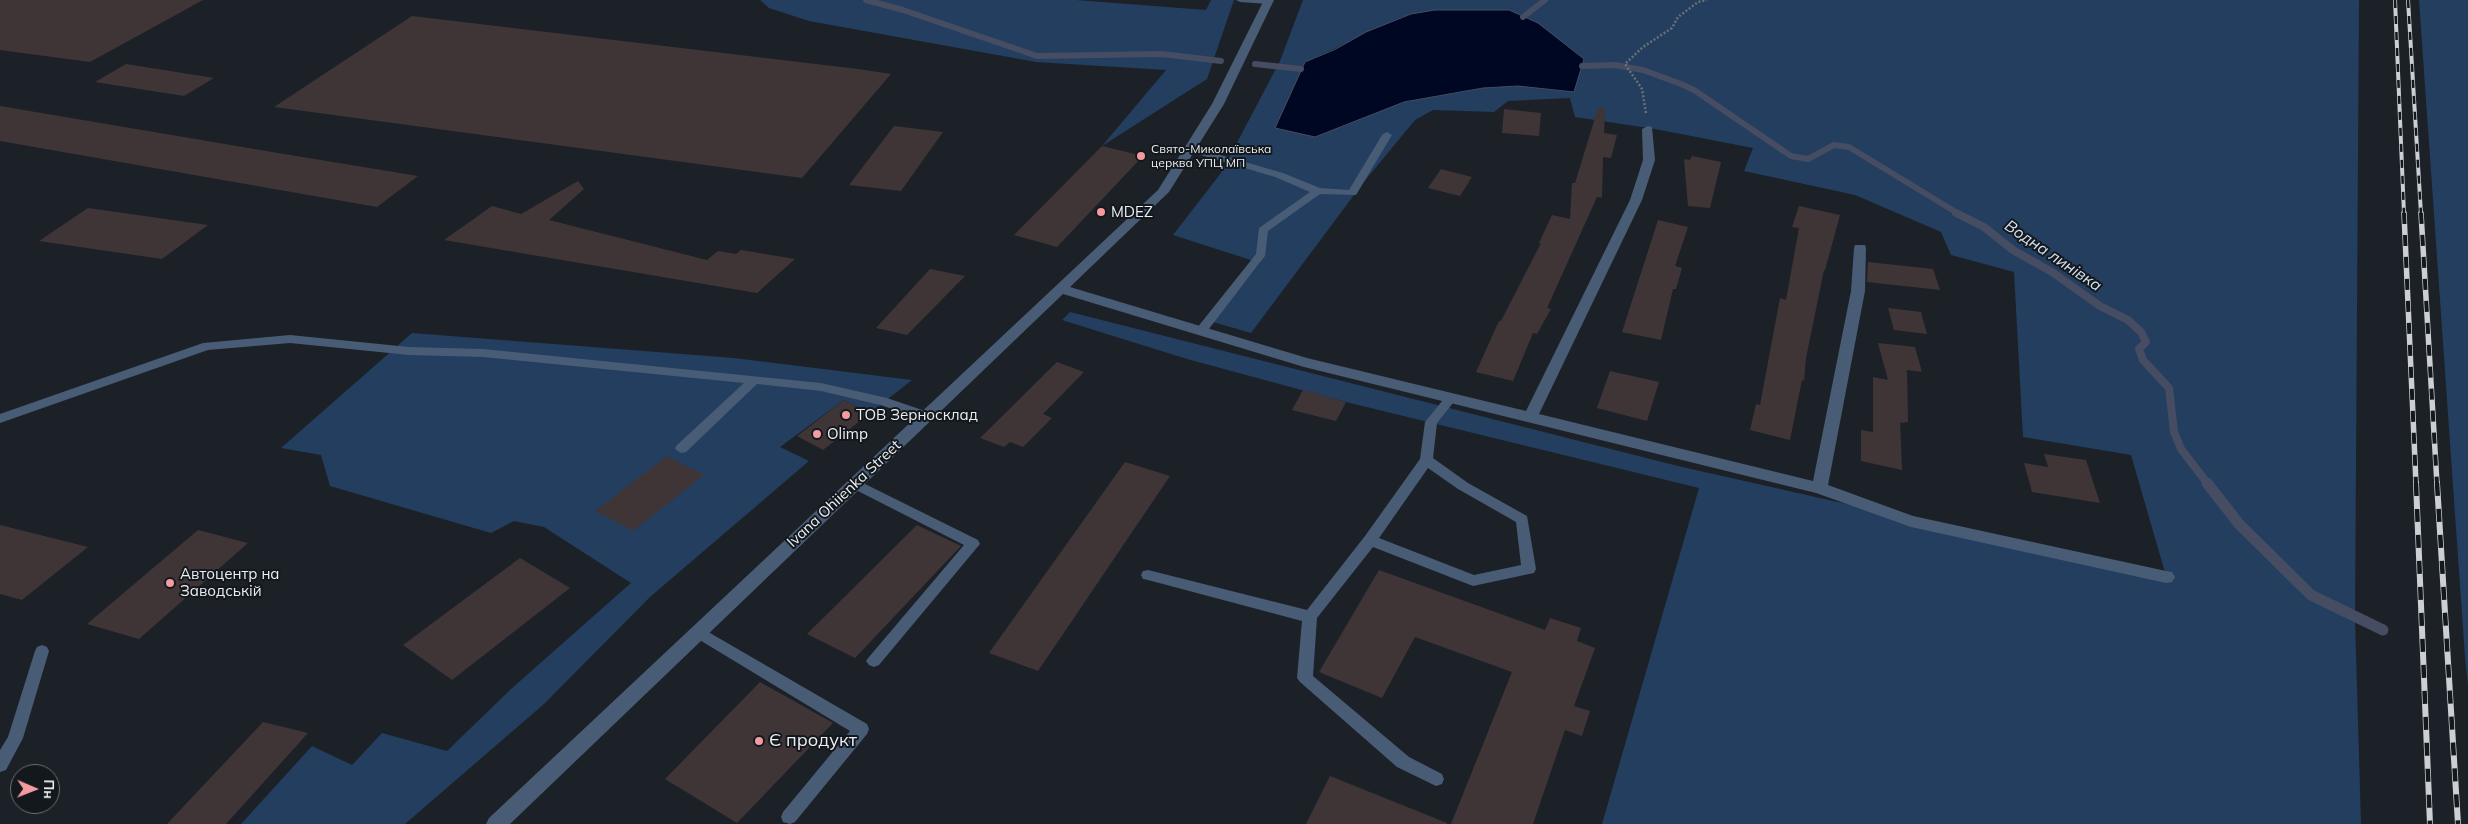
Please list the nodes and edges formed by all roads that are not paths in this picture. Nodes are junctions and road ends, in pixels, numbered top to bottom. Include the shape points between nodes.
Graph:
1 (1240, 0) edge
2 (1269, 1) edge
3 (1648, 129) road end
4 (1387, 135) dead end
5 (1190, 149) junction
6 (1318, 191) junction
7 (1860, 248) dead end
8 (1061, 289) junction
9 (1201, 331) junction
10 (754, 380) junction
11 (1451, 398) junction
12 (927, 416) junction
13 (1531, 416) junction
14 (0, 419) edge
15 (681, 449) dead end
16 (1426, 460) junction
17 (855, 484) junction
18 (1819, 488) junction
19 (1370, 540) junction
20 (1148, 575) dead end
21 (2166, 577) dead end
22 (1310, 617) junction
23 (698, 632) junction
24 (42, 651) dead end
25 (874, 662) dead end
26 (0, 765) edge
27 (1436, 779) dead end
28 (789, 817) dead end
29 (496, 824) edge

1 - 2 lane
2 - 5 street, Ivana Ohiienka Street via 1218,104
3 - 13 street via 1649,160 1636,200
4 - 6 lane via 1352,193
5 - 6 lane via 1279,175
5 - 8 street, Ivana Ohiienka Street via 1163,192
6 - 9 lane via 1263,230 1262,254
7 - 18 street via 1858,291
8 - 9 street
8 - 12 street, Ivana Ohiienka Street
9 - 11 street via 1304,362
10 - 12 lane via 820,387 884,401
10 - 14 lane via 502,355 409,351 290,339 207,346
10 - 15 lane
11 - 13 street
11 - 16 lane via 1431,422
12 - 17 street, Ivana Ohiienka Street
13 - 18 street
16 - 19 lane
16 - 19 lane via 1463,486 1522,519 1530,569 1473,581
17 - 23 street, Ivana Ohiienka Street
17 - 25 lane via 973,544
18 - 21 street via 1911,520
19 - 22 lane
20 - 22 lane
22 - 27 lane via 1305,678 1403,762
23 - 28 lane via 861,729
23 - 29 street, Ivana Ohiienka Street
24 - 26 lane via 15,738

